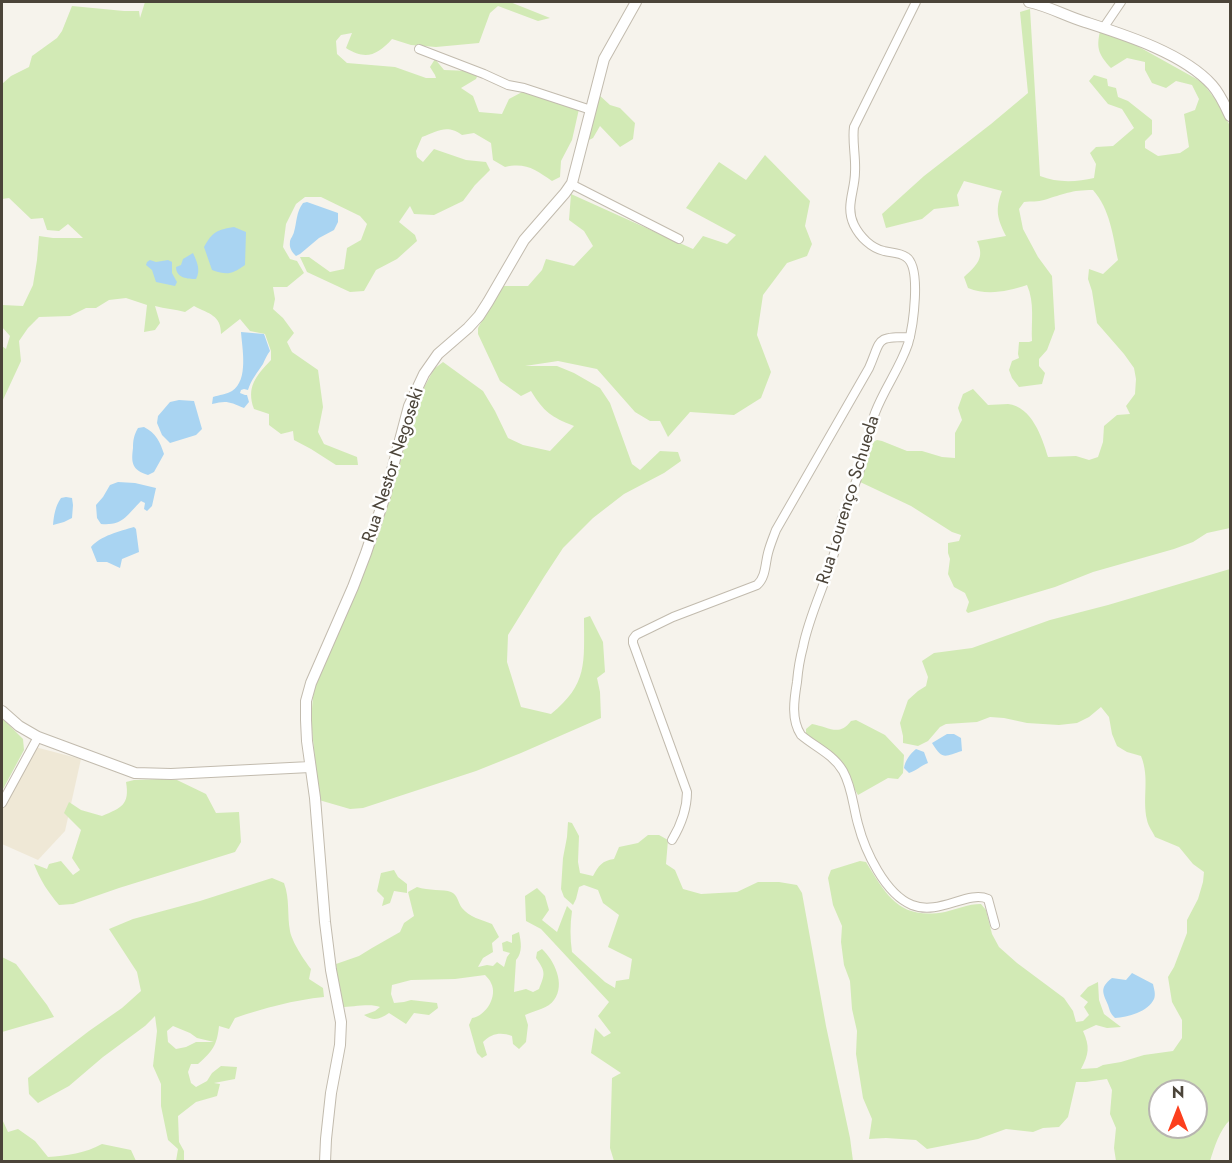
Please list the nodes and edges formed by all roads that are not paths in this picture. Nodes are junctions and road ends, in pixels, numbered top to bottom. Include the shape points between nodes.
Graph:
1 (636, 2) edge
2 (916, 2) edge
3 (1029, 2) edge
4 (1121, 2) edge
5 (1104, 27) junction
6 (419, 49) dead end
7 (591, 110) junction
8 (1230, 116) edge
9 (571, 184) junction
10 (679, 239) dead end
11 (910, 336) junction
12 (2, 711) edge
13 (38, 737) junction
14 (310, 767) junction
15 (2, 803) edge
16 (672, 840) dead end
17 (995, 925) dead end
18 (325, 1161) edge

1 - 7 street, Rua Nestor Negoseki via 604,59
2 - 11 street, Rua Lourenço Schueda via 854,127 855,171 849,206 854,224 867,242 911,262 915,283
3 - 5 street
4 - 5 street
5 - 8 street via 1159,49 1203,76 1221,96
6 - 7 street via 508,85
7 - 9 street, Rua Nestor Negoseki
9 - 10 street
9 - 14 street, Rua Nestor Negoseki via 524,240 479,316 438,354 414,394 366,553 311,683 306,701
11 - 16 street via 887,337 879,343 869,368 776,530 761,582 673,617 633,639 687,792 684,816
11 - 17 street, Rua Lourenço Schueda via 872,422 834,555 803,645 795,721 801,735 842,769 864,842 890,889 922,908 984,897
12 - 13 street
13 - 14 street via 124,770 148,775
13 - 15 street
14 - 18 street, Rua Nestor Negoseki via 325,922 341,1022

